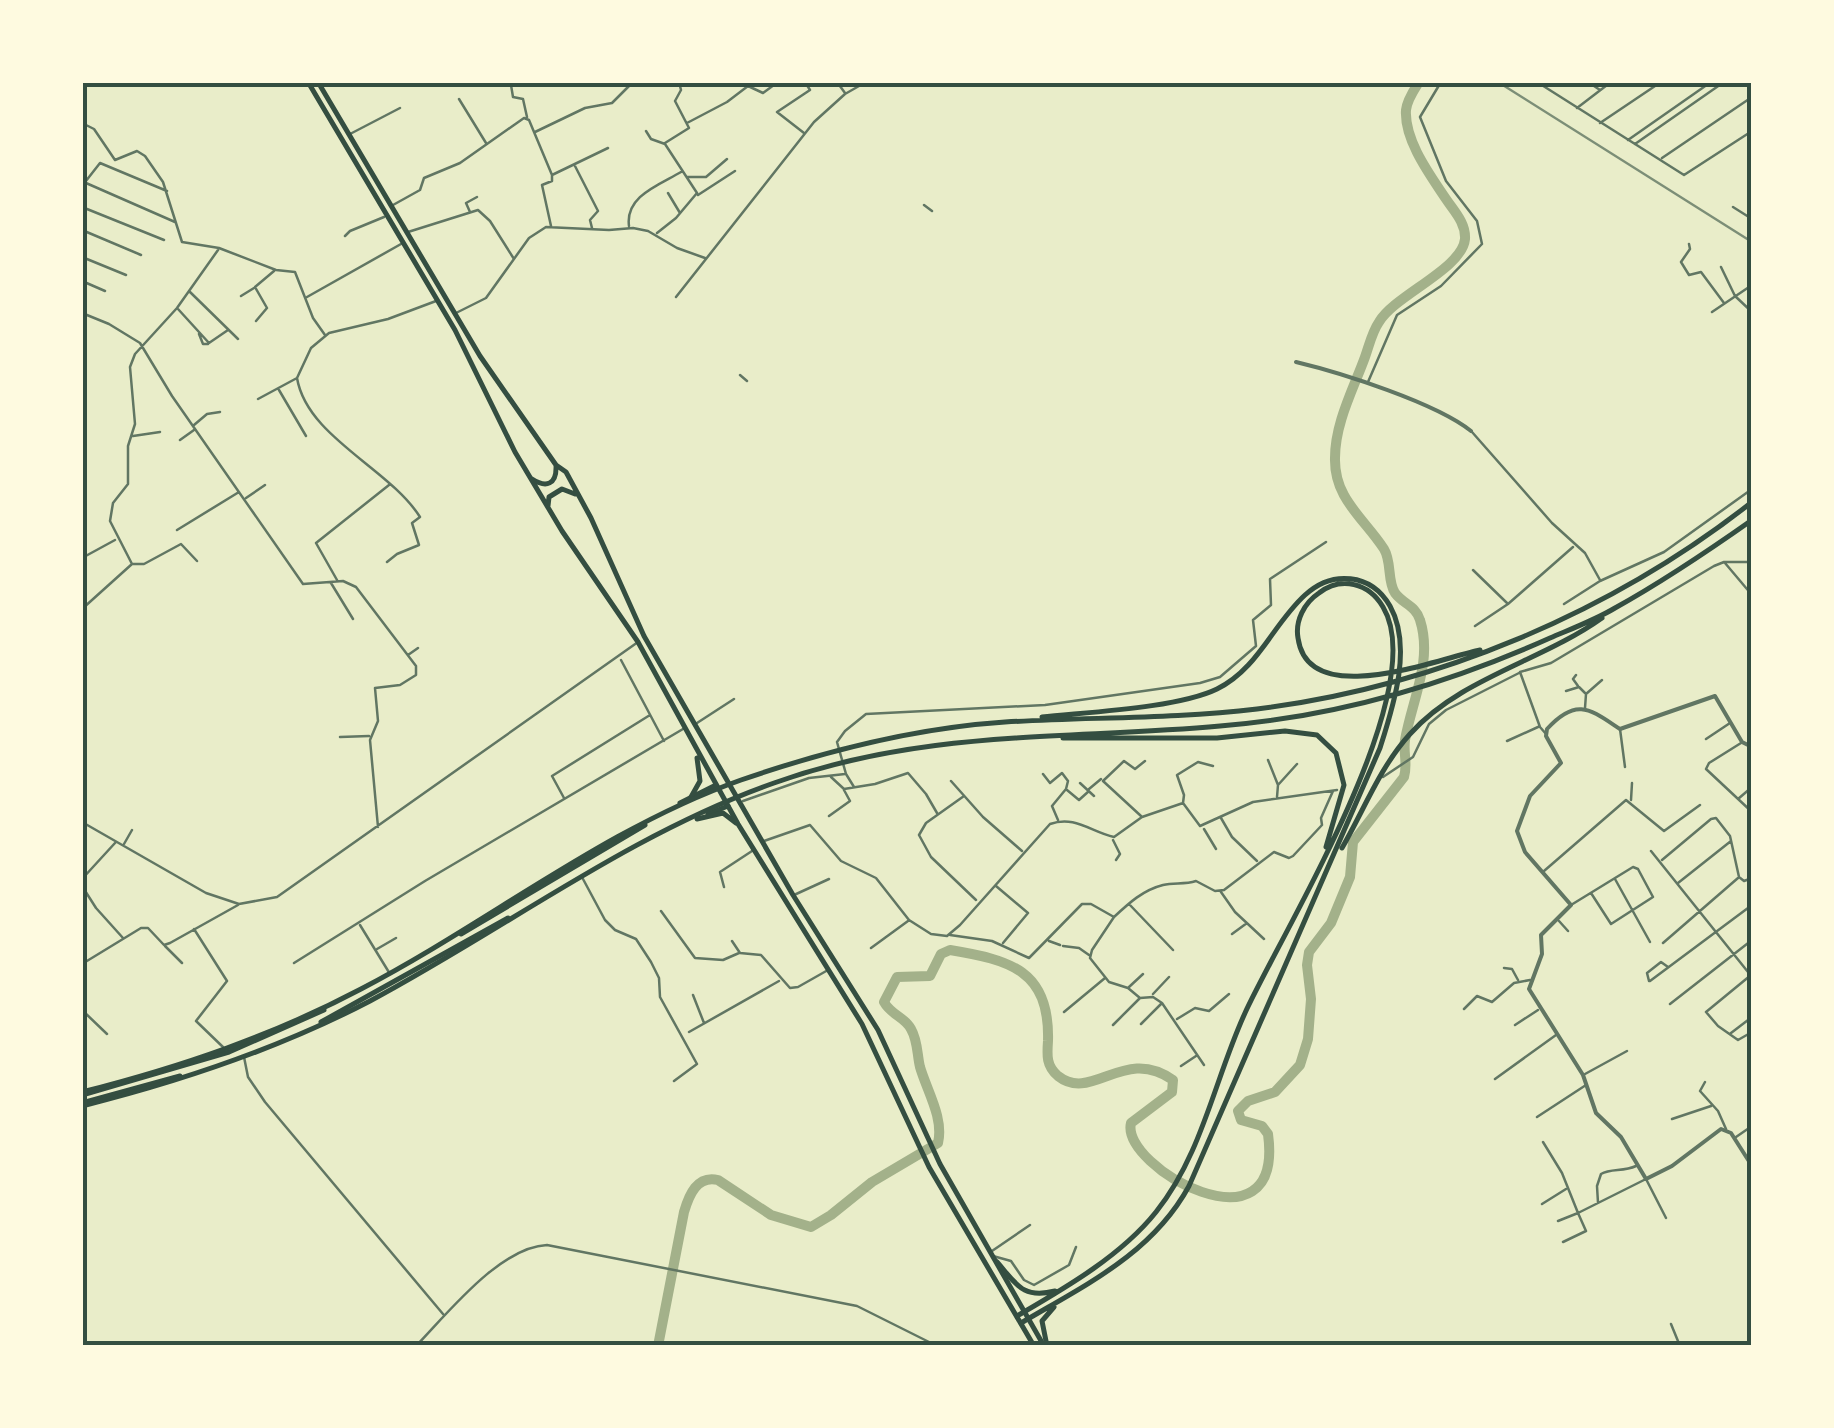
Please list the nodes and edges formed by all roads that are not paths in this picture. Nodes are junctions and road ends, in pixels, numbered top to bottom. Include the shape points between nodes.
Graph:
1 (633, 82) edge
2 (680, 82) edge
3 (778, 82) edge
4 (806, 82) edge
5 (866, 82) edge
6 (1441, 82) edge
7 (1537, 82) edge
8 (1588, 82) edge
9 (1610, 82) edge
10 (1712, 82) edge
11 (1724, 82) edge
12 (838, 83) edge
13 (1661, 83) edge
14 (314, 84) edge
15 (747, 84) edge
16 (511, 85) dead end
17 (1600, 90) junction
18 (1700, 91) junction
19 (846, 94) junction
20 (1703, 97) junction
21 (1752, 97) edge
22 (459, 99) dead end
23 (400, 108) dead end
24 (1577, 108) junction
25 (82, 115) edge
26 (526, 118) junction
27 (687, 123) junction
28 (1600, 123) junction
29 (85, 124) edge
30 (646, 131) dead end
31 (534, 132) junction
32 (1752, 132) edge
33 (804, 133) junction
34 (349, 134) junction
35 (1627, 140) junction
36 (486, 144) junction
37 (665, 144) junction
38 (1634, 144) junction
39 (608, 148) dead end
40 (727, 159) dead end
41 (1660, 160) junction
42 (574, 164) junction
43 (735, 170) dead end
44 (684, 174) junction
45 (552, 175) junction
46 (84, 185) edge
47 (167, 192) junction
48 (668, 193) dead end
49 (697, 194) junction
50 (477, 197) dead end
51 (924, 205) dead end
52 (392, 206) junction
53 (82, 207) edge
54 (1734, 207) dead end
55 (932, 211) dead end
56 (470, 212) junction
57 (680, 214) junction
58 (388, 215) junction
59 (1752, 219) edge
60 (177, 223) junction
61 (552, 227) junction
62 (629, 228) junction
63 (592, 229) junction
64 (82, 230) edge
65 (407, 232) junction
66 (656, 234) junction
67 (346, 236) dead end
68 (164, 240) dead end
69 (401, 244) dead end
70 (1689, 244) dead end
71 (219, 248) junction
72 (141, 255) dead end
73 (82, 257) edge
74 (705, 258) junction
75 (514, 259) junction
76 (1721, 267) dead end
77 (276, 270) junction
78 (126, 276) dead end
79 (82, 282) edge
80 (1752, 285) edge
81 (255, 287) junction
82 (105, 290) dead end
83 (190, 291) junction
84 (241, 296) dead end
85 (1735, 296) junction
86 (676, 297) dead end
87 (306, 298) junction
88 (438, 301) junction
89 (1724, 303) junction
90 (177, 308) junction
91 (1712, 312) dead end
92 (1752, 312) edge
93 (82, 313) edge
94 (455, 314) junction
95 (256, 321) dead end
96 (228, 330) junction
97 (325, 335) junction
98 (238, 338) dead end
99 (143, 348) junction
100 (1296, 362) dead end
101 (740, 375) dead end
102 (297, 378) junction
103 (747, 380) dead end
104 (1365, 383) junction
105 (278, 389) junction
106 (258, 399) dead end
107 (220, 412) dead end
108 (194, 428) junction
109 (1471, 431) joint
110 (160, 432) dead end
111 (131, 436) junction
112 (306, 436) dead end
113 (180, 440) dead end
114 (556, 465) junction
115 (531, 478) junction
116 (390, 484) junction
117 (266, 486) dead end
118 (1752, 489) edge
119 (240, 491) junction
120 (578, 497) junction
121 (246, 498) junction
122 (1752, 502) edge
123 (549, 509) junction
124 (1752, 520) edge
125 (176, 530) dead end
126 (117, 539) junction
127 (1326, 542) dead end
128 (1574, 546) junction
129 (82, 558) edge
130 (196, 561) dead end
131 (387, 562) dead end
132 (1724, 562) junction
133 (1752, 562) edge
134 (146, 563) junction
135 (132, 564) junction
136 (150, 570) dead end
137 (1472, 570) dead end
138 (338, 581) junction
139 (1600, 581) junction
140 (330, 582) junction
141 (1316, 591) junction
142 (1752, 595) edge
143 (1508, 604) junction
144 (1564, 604) dead end
145 (82, 609) edge
146 (1613, 610) junction
147 (353, 619) dead end
148 (1475, 626) dead end
149 (638, 642) junction
150 (418, 648) dead end
151 (408, 655) junction
152 (1465, 656) junction
153 (620, 657) junction
154 (1520, 672) junction
155 (1576, 674) dead end
156 (1602, 680) dead end
157 (1579, 687) junction
158 (1566, 691) dead end
159 (1586, 694) junction
160 (734, 699) dead end
161 (1585, 708) junction
162 (650, 715) junction
163 (1000, 722) junction
164 (1731, 722) junction
165 (696, 724) junction
166 (1540, 727) junction
167 (684, 728) junction
168 (1620, 729) junction
169 (1546, 734) junction
170 (370, 736) junction
171 (340, 737) dead end
172 (1015, 737) junction
173 (1706, 739) dead end
174 (1507, 740) dead end
175 (665, 742) junction
176 (1742, 742) junction
177 (1752, 747) edge
178 (695, 749) junction
179 (1146, 760) dead end
180 (1268, 760) dead end
181 (1297, 764) dead end
182 (1213, 766) dead end
183 (1625, 767) dead end
184 (846, 774) junction
185 (1043, 774) dead end
186 (831, 777) junction
187 (951, 781) dead end
188 (1103, 781) junction
189 (1080, 783) dead end
190 (1632, 783) dead end
191 (716, 785) junction
192 (1278, 785) junction
193 (732, 787) junction
194 (854, 787) junction
195 (1752, 787) edge
196 (844, 789) junction
197 (1066, 789) junction
198 (1349, 789) dead end
199 (1088, 791) junction
200 (691, 796) junction
201 (964, 796) junction
202 (1094, 796) dead end
203 (1276, 798) junction
204 (565, 799) junction
205 (1736, 800) junction
206 (742, 801) junction
207 (1630, 801) junction
208 (1183, 802) junction
209 (1353, 803) junction
210 (1700, 805) dead end
211 (728, 806) junction
212 (1752, 812) edge
213 (937, 814) junction
214 (829, 816) dead end
215 (1142, 817) junction
216 (1220, 817) junction
217 (697, 819) junction
218 (1058, 821) junction
219 (82, 822) edge
220 (378, 823) junction
221 (738, 824) junction
222 (1203, 826) junction
223 (132, 830) dead end
224 (1111, 838) junction
225 (1732, 840) junction
226 (764, 841) junction
227 (116, 842) junction
228 (123, 846) junction
229 (1216, 849) dead end
230 (754, 850) junction
231 (1651, 850) dead end
232 (1023, 852) junction
233 (1116, 860) dead end
234 (1660, 862) junction
235 (1259, 863) junction
236 (1329, 872) junction
237 (1542, 873) junction
238 (1317, 874) junction
239 (581, 875) junction
240 (1739, 877) junction
241 (82, 878) edge
242 (1614, 878) junction
243 (1752, 878) edge
244 (829, 879) dead end
245 (1677, 884) junction
246 (82, 886) edge
247 (996, 886) junction
248 (724, 887) dead end
249 (1220, 891) junction
250 (1591, 893) junction
251 (794, 895) junction
252 (978, 902) junction
253 (1128, 903) junction
254 (239, 904) junction
255 (1571, 905) junction
256 (1752, 906) edge
257 (1700, 910) junction
258 (661, 911) dead end
259 (1632, 912) junction
260 (1114, 917) junction
261 (1557, 919) junction
262 (910, 920) junction
263 (1247, 923) junction
264 (359, 924) junction
265 (194, 929) junction
266 (1568, 932) dead end
267 (1717, 932) junction
268 (817, 933) junction
269 (1232, 934) dead end
270 (950, 935) junction
271 (123, 938) junction
272 (396, 938) dead end
273 (809, 938) junction
274 (1264, 939) dead end
275 (1048, 940) junction
276 (1752, 940) edge
277 (732, 941) dead end
278 (1650, 942) dead end
279 (1663, 943) dead end
280 (1002, 944) junction
281 (164, 945) junction
282 (871, 948) dead end
283 (376, 950) junction
284 (1173, 950) dead end
285 (740, 953) junction
286 (1734, 954) junction
287 (1090, 955) junction
288 (182, 963) dead end
289 (294, 963) dead end
290 (82, 964) edge
291 (1504, 968) dead end
292 (1669, 968) junction
293 (828, 970) junction
294 (1143, 974) dead end
295 (391, 975) junction
296 (1751, 976) edge
297 (1169, 977) dead end
298 (1105, 978) junction
299 (782, 979) junction
300 (1530, 980) junction
301 (1519, 981) junction
302 (1128, 988) junction
303 (1229, 994) dead end
304 (692, 995) dead end
305 (1150, 997) junction
306 (1140, 998) junction
307 (1162, 1003) junction
308 (1670, 1004) dead end
309 (1464, 1009) dead end
310 (1540, 1009) junction
311 (82, 1010) edge
312 (1064, 1012) dead end
313 (1752, 1016) edge
314 (89, 1019) junction
315 (1175, 1020) junction
316 (82, 1022) edge
317 (705, 1024) junction
318 (1141, 1024) dead end
319 (1113, 1025) dead end
320 (1515, 1025) dead end
321 (689, 1032) dead end
322 (1752, 1032) edge
323 (107, 1034) dead end
324 (1558, 1034) junction
325 (1730, 1034) junction
326 (1628, 1051) dead end
327 (229, 1052) junction
328 (1198, 1055) junction
329 (244, 1056) junction
330 (1204, 1065) dead end
331 (1181, 1066) dead end
332 (191, 1069) junction
333 (1584, 1075) junction
334 (1495, 1079) dead end
335 (674, 1081) dead end
336 (1705, 1082) dead end
337 (1587, 1084) junction
338 (82, 1093) edge
339 (82, 1104) edge
340 (1712, 1106) junction
341 (1537, 1117) dead end
342 (1672, 1119) dead end
343 (1752, 1126) edge
344 (1726, 1129) junction
345 (1735, 1138) junction
346 (1544, 1142) dead end
347 (1752, 1156) edge
348 (1749, 1164) edge
349 (1638, 1165) junction
350 (1646, 1179) junction
351 (1567, 1188) junction
352 (1542, 1204) dead end
353 (1598, 1204) junction
354 (1578, 1213) junction
355 (1666, 1218) dead end
356 (1558, 1221) dead end
357 (1030, 1225) dead end
358 (1563, 1242) dead end
359 (1076, 1247) dead end
360 (994, 1256) junction
361 (1060, 1290) junction
362 (1065, 1299) junction
363 (1027, 1315) junction
364 (445, 1316) junction
365 (1019, 1319) junction
366 (1671, 1324) dead end
367 (416, 1346) edge
368 (937, 1346) edge
369 (1034, 1346) edge
370 (1046, 1346) edge
371 (1680, 1346) edge

1 - 31 street via 612,103
2 - 27 street via 675,101
3 - 15 street via 763,93
4 - 33 street via 810,90 776,112
5 - 19 street
6 - 104 street via 1420,117 1446,181 1477,221 1482,244 1441,286 1397,315
7 - 24 street
8 - 17 street
9 - 17 street
10 - 18 street
11 - 20 street
12 - 19 street
13 - 28 street
14 - 34 main road
14 - 58 main road
15 - 27 street
16 - 26 street via 513,97 524,99
17 - 24 street
18 - 20 street
18 - 35 street
19 - 33 street
20 - 38 street
21 - 41 street
22 - 36 street
23 - 34 street
24 - 28 street
25 - 29 street
26 - 31 street
26 - 36 street
27 - 37 street via 688,129
28 - 35 street
29 - 47 street via 115,160 142,152
30 - 37 street
31 - 45 street
32 - 41 street via 1686,175
33 - 74 street
34 - 52 main road
35 - 38 street
36 - 52 street via 424,178 420,190
37 - 44 street
38 - 41 street
39 - 42 street
40 - 44 street via 706,176
42 - 45 street
42 - 63 street via 598,211
43 - 49 street
44 - 49 street
44 - 62 street via 638,198 627,214
45 - 61 street via 540,188
46 - 47 street via 100,163
46 - 60 street
47 - 60 street
48 - 57 street
49 - 57 street
50 - 56 street via 466,204
51 - 55 street
52 - 65 main road
53 - 68 street
54 - 59 street
56 - 65 street
56 - 75 street via 482,212
57 - 66 street
58 - 67 street
58 - 88 main road
60 - 71 street via 182,242
61 - 63 street
61 - 75 street via 536,232
62 - 63 street
62 - 66 street
64 - 72 street
65 - 94 main road
66 - 74 street
69 - 87 street
70 - 89 street via 1681,262 1689,275 1701,272
71 - 77 street
71 - 83 street
73 - 78 street
74 - 86 street
75 - 94 street via 486,298
76 - 85 street
77 - 81 street
77 - 87 street via 295,272
79 - 82 street
80 - 85 street
81 - 84 street
81 - 95 street via 266,308
83 - 90 street
83 - 96 street
85 - 89 street
85 - 92 street
87 - 97 street
88 - 97 street
88 - 115 main road
89 - 91 street
90 - 96 street via 209,343
90 - 99 street
93 - 99 street
94 - 114 main road
96 - 98 street
97 - 102 street
99 - 108 street
99 - 111 street via 130,368
100 - 104 street
101 - 103 street
102 - 105 street
102 - 116 street via 304,400 327,429
104 - 109 street
105 - 106 street
105 - 112 street
107 - 108 street via 206,414
108 - 113 street
108 - 119 street
109 - 128 street
110 - 111 street
111 - 126 street via 127,487 110,514
114 - 115 main road via 549,485
114 - 120 main road
115 - 123 main road
116 - 131 street via 420,517 412,523 420,545
116 - 138 street via 316,543
117 - 121 street
118 - 139 street via 1664,552
119 - 121 street
119 - 125 street
120 - 123 main road via 562,489 549,497
120 - 165 main road via 644,636
121 - 140 street via 303,584
122 - 152 main road via 1602,599
123 - 149 main road
124 - 146 main road
126 - 129 street
126 - 135 street
127 - 184 street via 1271,577 1271,605 1252,620 1256,646 1220,677 1045,705 875,712 839,737
128 - 139 street
128 - 143 street
130 - 134 street via 181,544
132 - 133 street
132 - 142 street
132 - 154 street via 1551,663
134 - 135 street
134 - 136 street
135 - 145 street
137 - 143 street
138 - 140 street
138 - 151 street via 356,587
139 - 144 street
140 - 147 street
141 - 152 main road via 1304,608 1299,643 1310,664 1326,674 1343,677
141 - 163 main road via 1300,600 1239,676 1219,688 1181,700
141 - 209 main road via 1344,577 1365,582 1386,600 1397,626 1390,719
143 - 148 street
146 - 172 main road via 1462,672 1340,709 1234,725
146 - 236 main road via 1448,701 1412,732
149 - 153 street
149 - 167 main road
150 - 151 street
151 - 170 street via 416,675 375,688 378,721
152 - 163 main road via 1402,680 1258,709
153 - 162 street
153 - 220 street
154 - 166 street
154 - 198 street via 1446,710 1400,768
155 - 157 street via 1572,679
156 - 159 street
157 - 158 street
157 - 159 street
159 - 161 street
160 - 165 street
161 - 168 street
161 - 169 street via 1553,722
162 - 175 street
162 - 204 street via 552,776
163 - 338 main road via 867,744 738,781 585,858 280,1029
164 - 168 street via 1711,695
164 - 173 street
164 - 176 street
165 - 193 main road
166 - 169 street
166 - 174 street
167 - 175 street
167 - 178 main road
168 - 183 street
169 - 237 street via 1561,763 1530,796 1517,830
170 - 171 street
170 - 220 street
172 - 238 main road via 1317,736 1336,753 1344,785
172 - 339 main road via 913,746 776,782 684,820 370,1001 285,1042 191,1076
175 - 204 street
176 - 177 street
176 - 205 street via 1706,769
178 - 191 main road
178 - 200 main road via 700,780
179 - 188 street via 1136,769 1124,762
180 - 192 street
181 - 192 street
182 - 208 street via 1201,762 1178,772
184 - 186 street
184 - 194 street
185 - 197 street via 1050,783 1062,773
186 - 196 street
186 - 206 street
187 - 201 street
188 - 199 street
188 - 215 street
189 - 199 street
190 - 207 street
191 - 200 main road
191 - 211 main road
192 - 203 street
193 - 206 main road
193 - 211 main road
194 - 196 street
194 - 213 street via 908,773
195 - 205 street
196 - 214 street via 850,800
197 - 199 street via 1078,800
197 - 218 street via 1052,806
199 - 202 street
200 - 295 main road
201 - 213 street
201 - 232 street
203 - 216 street
203 - 235 street via 1335,790 1322,826 1292,856 1274,852
204 - 264 street
205 - 212 street
206 - 226 main road
207 - 210 street via 1662,831
207 - 237 street
208 - 215 street
208 - 222 street
209 - 236 main road
209 - 238 main road
211 - 217 main road
211 - 221 main road
213 - 252 street via 919,835 931,857
215 - 224 street
216 - 222 street
216 - 235 street
217 - 221 main road via 723,813
217 - 239 main road
218 - 224 street
218 - 232 street
219 - 227 street
220 - 254 street via 277,897
221 - 230 main road
222 - 229 street
223 - 228 street
224 - 233 street via 1120,854
225 - 234 street via 1722,822 1711,818
225 - 240 street
225 - 245 street
226 - 251 main road
226 - 262 street via 810,826 841,861 876,878
227 - 228 street
227 - 241 street
228 - 254 street via 183,882
230 - 248 street via 720,872
230 - 273 main road
231 - 234 street
232 - 247 street
234 - 245 street
235 - 249 street
236 - 362 main road via 1182,1200 1141,1248
237 - 255 street
238 - 361 main road via 1245,1012 1190,1156 1168,1195 1126,1242
239 - 329 main road via 368,999
239 - 335 street via 605,920 636,939 659,978 660,998 697,1064
240 - 243 street
240 - 257 street
242 - 250 street
242 - 259 street
242 - 259 street via 1635,867 1653,895
244 - 251 street
245 - 257 street
246 - 271 street
247 - 252 street
247 - 280 street via 1028,913
249 - 253 street via 1196,882 1168,883
249 - 263 street
250 - 255 street
250 - 259 street via 1611,924
251 - 268 main road
252 - 270 street
253 - 260 street
253 - 284 street
254 - 265 street
255 - 261 street
256 - 267 street
257 - 267 street
257 - 279 street
258 - 285 street via 695,958 723,960
259 - 278 street
260 - 275 street via 1082,904
260 - 287 street
261 - 266 street
261 - 300 street via 1542,935
262 - 270 street via 932,934
262 - 282 street
263 - 269 street
263 - 274 street
264 - 283 street
264 - 289 street
265 - 281 street
265 - 327 street via 227,982 196,1020
267 - 286 street
267 - 292 street
268 - 273 main road
268 - 360 main road via 878,1030 940,1164
270 - 280 street
271 - 281 street via 148,928
271 - 290 street
272 - 283 street
273 - 293 main road
275 - 280 street via 1030,958
275 - 287 street
276 - 286 street
277 - 285 street
281 - 288 street
283 - 295 street
285 - 299 street via 760,953
286 - 296 street
286 - 308 street
287 - 298 street
291 - 301 street
292 - 292 street via 1662,962 1646,975 1652,982
293 - 299 street via 794,988
293 - 365 main road via 870,1038 930,1168
294 - 302 street
295 - 327 main road
296 - 325 street via 1706,1012
297 - 305 street
298 - 302 street
298 - 312 street
299 - 317 street
300 - 301 street
300 - 310 street
301 - 309 street via 1492,1002 1478,996
302 - 306 street
303 - 315 street via 1208,1011 1194,1008
304 - 317 street
305 - 306 street
305 - 307 street
306 - 319 street
307 - 315 street
307 - 318 street
310 - 320 street
310 - 324 street
311 - 314 street
313 - 325 street
314 - 316 street
314 - 323 street
315 - 328 street
317 - 321 street
322 - 325 street via 1740,1040
324 - 333 street
324 - 334 street
326 - 333 street
327 - 332 main road
328 - 330 street
328 - 331 street
329 - 332 main road
329 - 364 street via 248,1077 265,1102
332 - 338 main road
332 - 339 main road
333 - 337 street
336 - 340 street via 1700,1091
337 - 341 street
337 - 349 street via 1596,1113
340 - 342 street
340 - 344 street
343 - 345 street
344 - 345 street
344 - 350 street
345 - 348 street
346 - 351 street
347 - 348 street
349 - 350 street
349 - 353 street via 1602,1174
350 - 353 street
350 - 355 street
351 - 352 street
351 - 354 street
353 - 354 street
354 - 356 street
354 - 358 street via 1585,1233
357 - 360 street
359 - 360 street via 1069,1265 1034,1285 1012,1261
360 - 361 main road via 1026,1292
360 - 363 main road
361 - 363 main road
362 - 363 main road
362 - 370 main road via 1042,1321
363 - 365 main road
363 - 370 main road
364 - 367 street
364 - 368 street via 504,1260 547,1246 857,1306
365 - 369 main road
366 - 371 street

